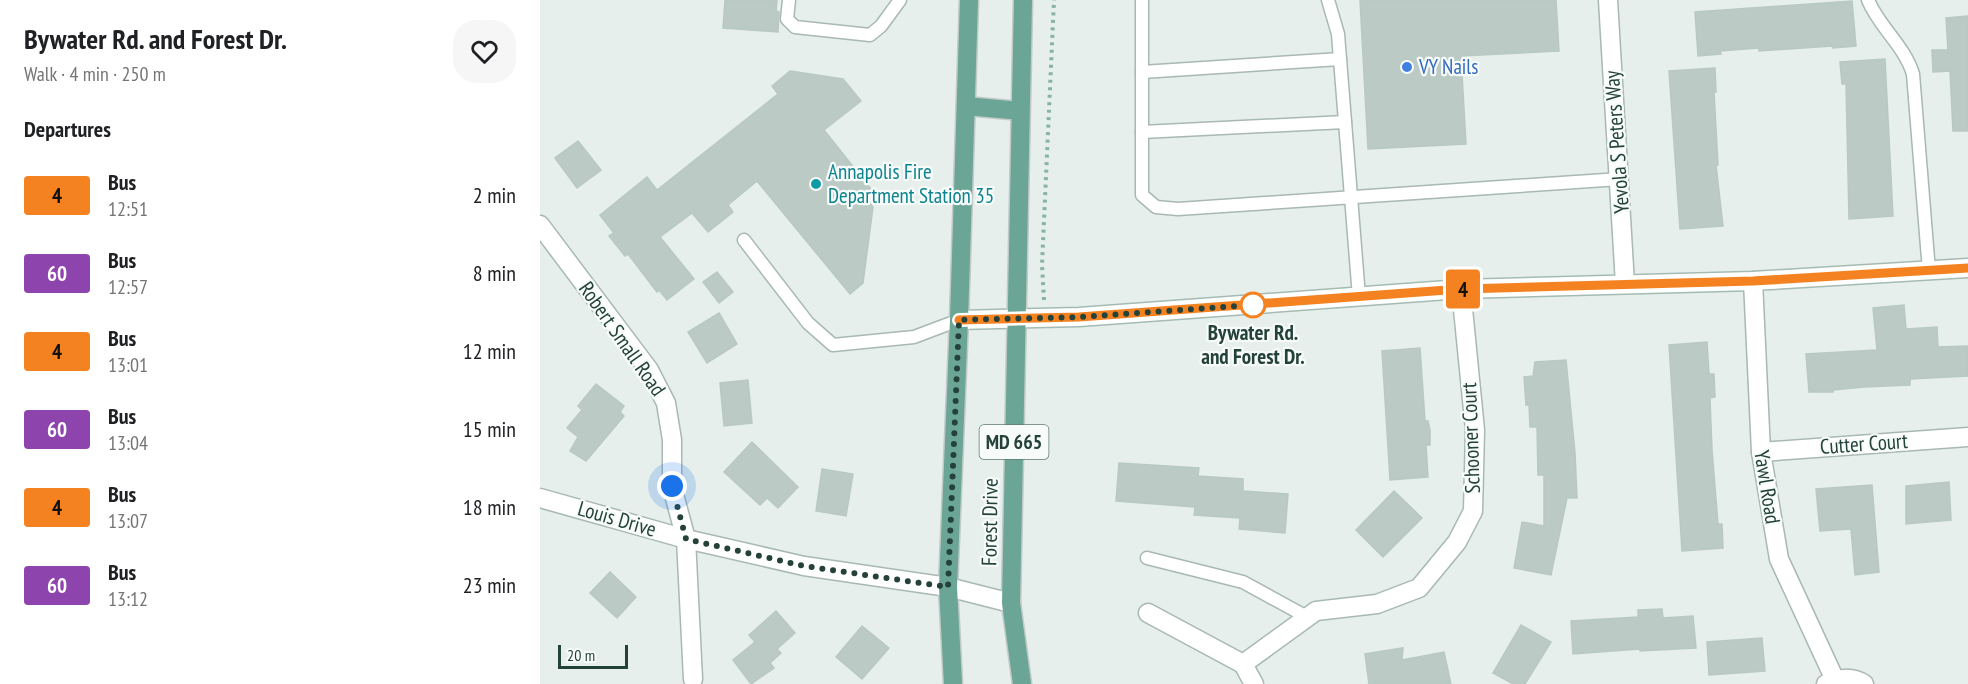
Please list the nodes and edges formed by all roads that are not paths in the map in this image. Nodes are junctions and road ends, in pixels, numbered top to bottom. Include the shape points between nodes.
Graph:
1 (789, 0) edge
2 (900, 0) edge
3 (963, 0) edge
4 (969, 0) edge
5 (1023, 0) edge
6 (1142, 0) edge
7 (1328, 0) edge
8 (1608, 0) edge
9 (1868, 0) edge
10 (1340, 59) junction
11 (1142, 72) junction
12 (966, 106) junction
13 (1020, 111) junction
14 (1345, 122) junction
15 (1142, 132) junction
16 (1620, 178) junction
17 (1351, 198) junction
18 (540, 225) edge
19 (744, 240) dead end
20 (1968, 268) edge
21 (1929, 271) junction
22 (1753, 281) junction
23 (1625, 284) junction
24 (1461, 289) junction
25 (1359, 297) junction
26 (959, 320) junction
27 (1017, 320) junction
28 (1968, 436) edge
29 (1761, 452) junction
30 (540, 498) edge
31 (686, 539) junction
32 (1147, 558) dead end
33 (948, 587) junction
34 (1011, 603) junction
35 (1148, 613) dead end
36 (1307, 617) junction
37 (1243, 664) junction
38 (693, 679) dead end
39 (1831, 682) edge
40 (953, 684) edge
41 (1022, 684) edge
42 (1254, 684) edge
43 (1864, 684) edge

1 - 2 lane via 787,19 795,27 870,35
3 - 4 lane
4 - 12 main road, Forest Drive
5 - 13 main road, Forest Drive
6 - 11 lane
7 - 10 lane via 1338,34
8 - 16 street, Yevola S Peters Way
9 - 21 lane via 1882,26 1906,56 1913,74
10 - 11 lane
10 - 14 lane
11 - 15 lane
12 - 13 main road
12 - 26 main road, Forest Drive
13 - 27 main road, Forest Drive
14 - 15 lane
14 - 17 lane
15 - 17 lane via 1142,195 1156,207 1178,209
16 - 17 lane
16 - 23 street, Yevola S Peters Way
17 - 25 lane
18 - 31 street, Robert Small Road via 649,370 666,403 672,440 672,486
19 - 26 lane via 808,323 833,345 914,337
20 - 21 street
21 - 22 street
22 - 23 street
22 - 29 street, Yawl Road
23 - 24 street
24 - 25 street
24 - 36 street, Schooner Court via 1476,430 1473,511 1458,542 1419,588 1377,603 1316,611
25 - 27 street
26 - 27 street
26 - 33 main road, Forest Drive / MD 665
27 - 34 main road, Forest Drive / MD 665
28 - 29 street, Cutter Court
29 - 39 street, Yawl Road via 1779,559
30 - 31 street, Louis Drive
31 - 33 street, Louis Drive via 804,566
31 - 38 street, Robert Small Road
32 - 36 lane via 1243,582
33 - 34 street, Louis Drive
33 - 40 main road, Forest Drive / MD 665
34 - 41 main road, Forest Drive / MD 665
35 - 37 street
36 - 37 street, Schooner Court
37 - 42 street
39 - 43 street via 1847,678

